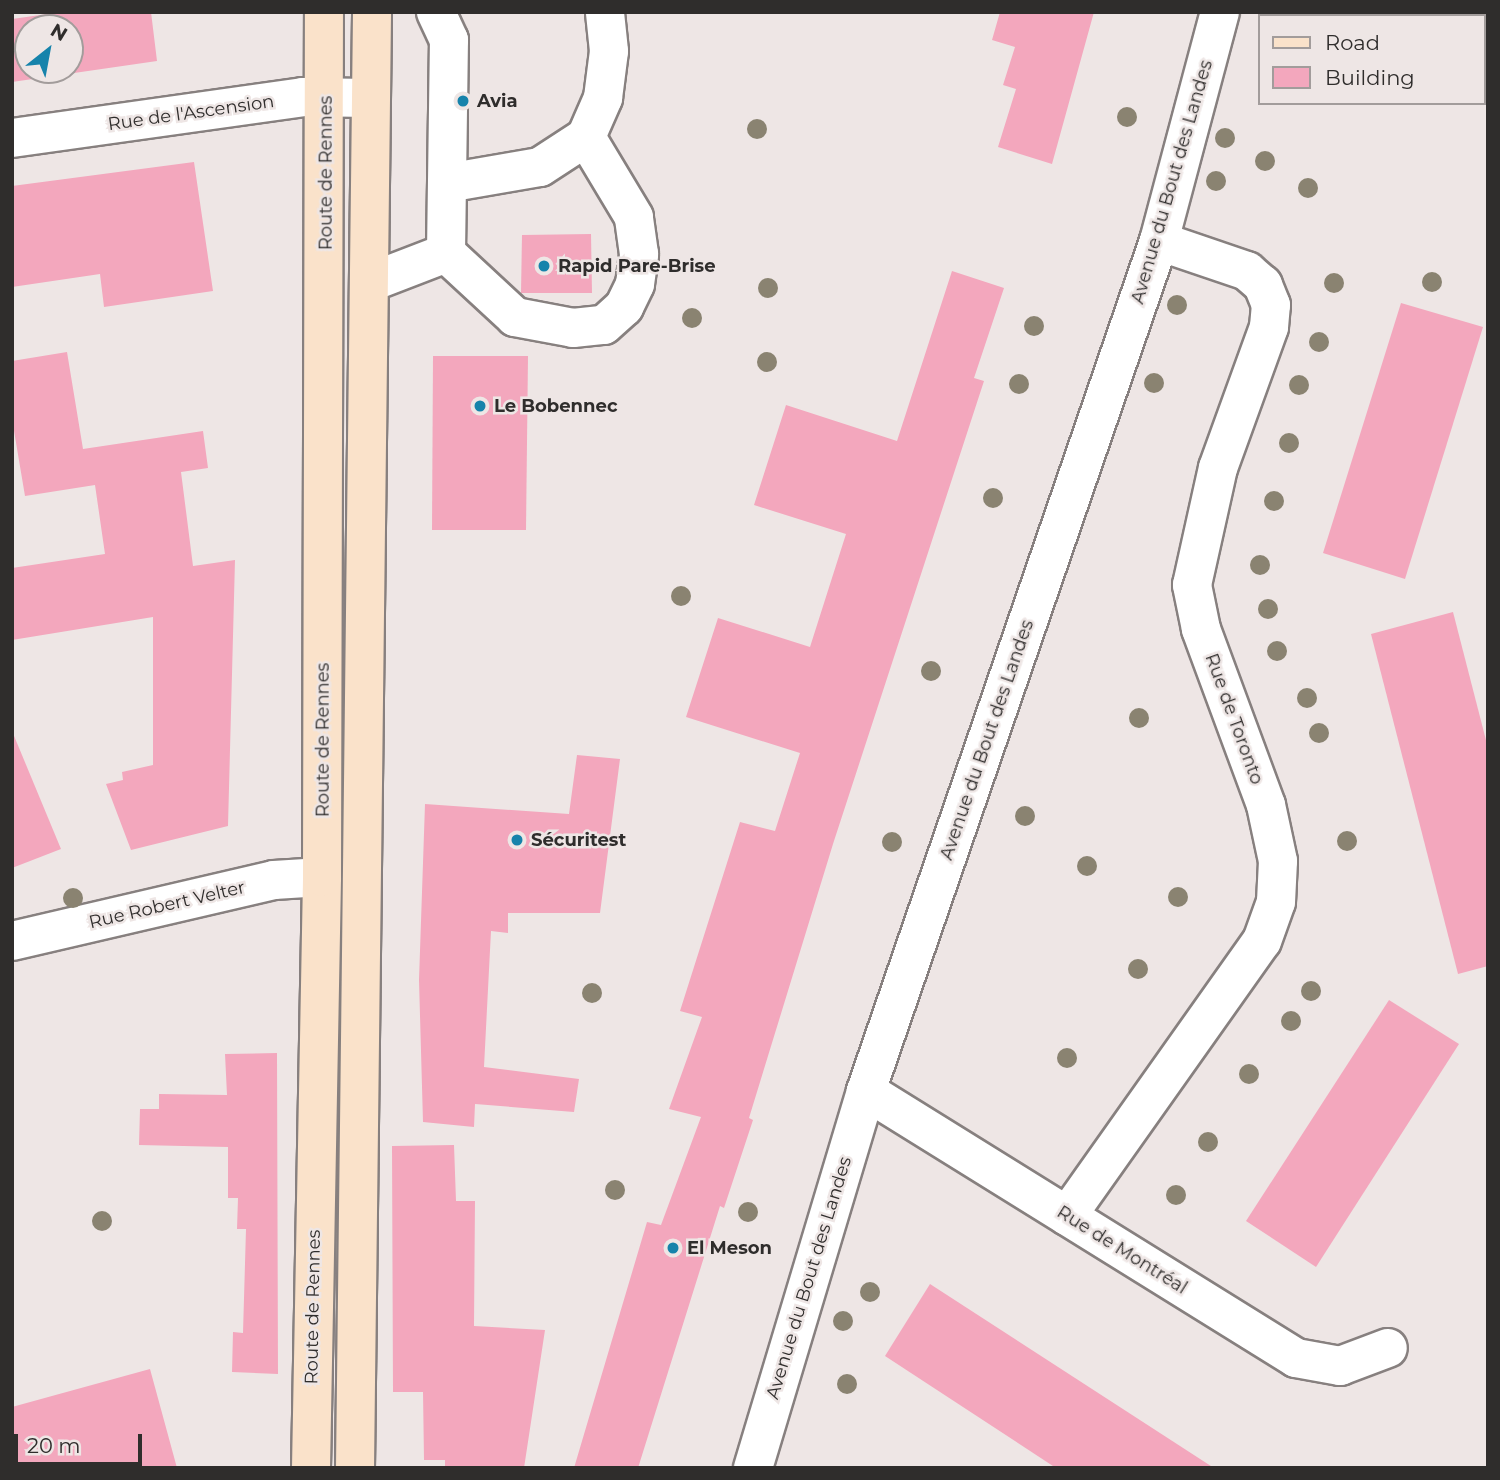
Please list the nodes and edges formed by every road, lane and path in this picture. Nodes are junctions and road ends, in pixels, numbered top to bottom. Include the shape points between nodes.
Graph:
1 (324, 12) edge
2 (372, 12) edge
3 (436, 12) edge
4 (605, 12) edge
5 (1220, 12) edge
6 (370, 98) junction
7 (326, 99) junction
8 (586, 137) junction
9 (12, 138) edge
10 (447, 183) junction
11 (1159, 241) junction
12 (446, 253) junction
13 (371, 282) junction
14 (322, 877) junction
15 (12, 941) edge
16 (866, 1091) junction
17 (1067, 1216) junction
18 (1388, 1348) dead end
19 (311, 1468) edge
20 (355, 1468) edge
21 (753, 1468) edge

1 - 7 main road, Route de Rennes
2 - 6 main road
3 - 10 street via 449,40
4 - 8 street via 609,51 603,98
5 - 11 street, Avenue du Bout des Landes
6 - 7 street, Rue de l'Ascension
6 - 13 main road
7 - 9 street, Rue de l'Ascension
7 - 14 main road, Route de Rennes
8 - 10 street via 540,167
8 - 12 street via 634,217 639,254 635,284 624,307 604,324 573,328 515,317
10 - 12 street
11 - 16 street, Avenue du Bout des Landes
11 - 17 street, Rue de Toronto via 1247,271 1263,285 1270,305 1269,327 1218,468 1192,585 1201,629 1265,805 1278,861 1276,902 1262,941
12 - 13 street
13 - 20 main road
14 - 15 street, Rue Robert Velter via 274,880
14 - 19 main road, Route de Rennes
16 - 17 street, Rue de Montréal
16 - 21 street, Avenue du Bout des Landes
17 - 18 street, Rue de Montréal via 1296,1358 1340,1366

